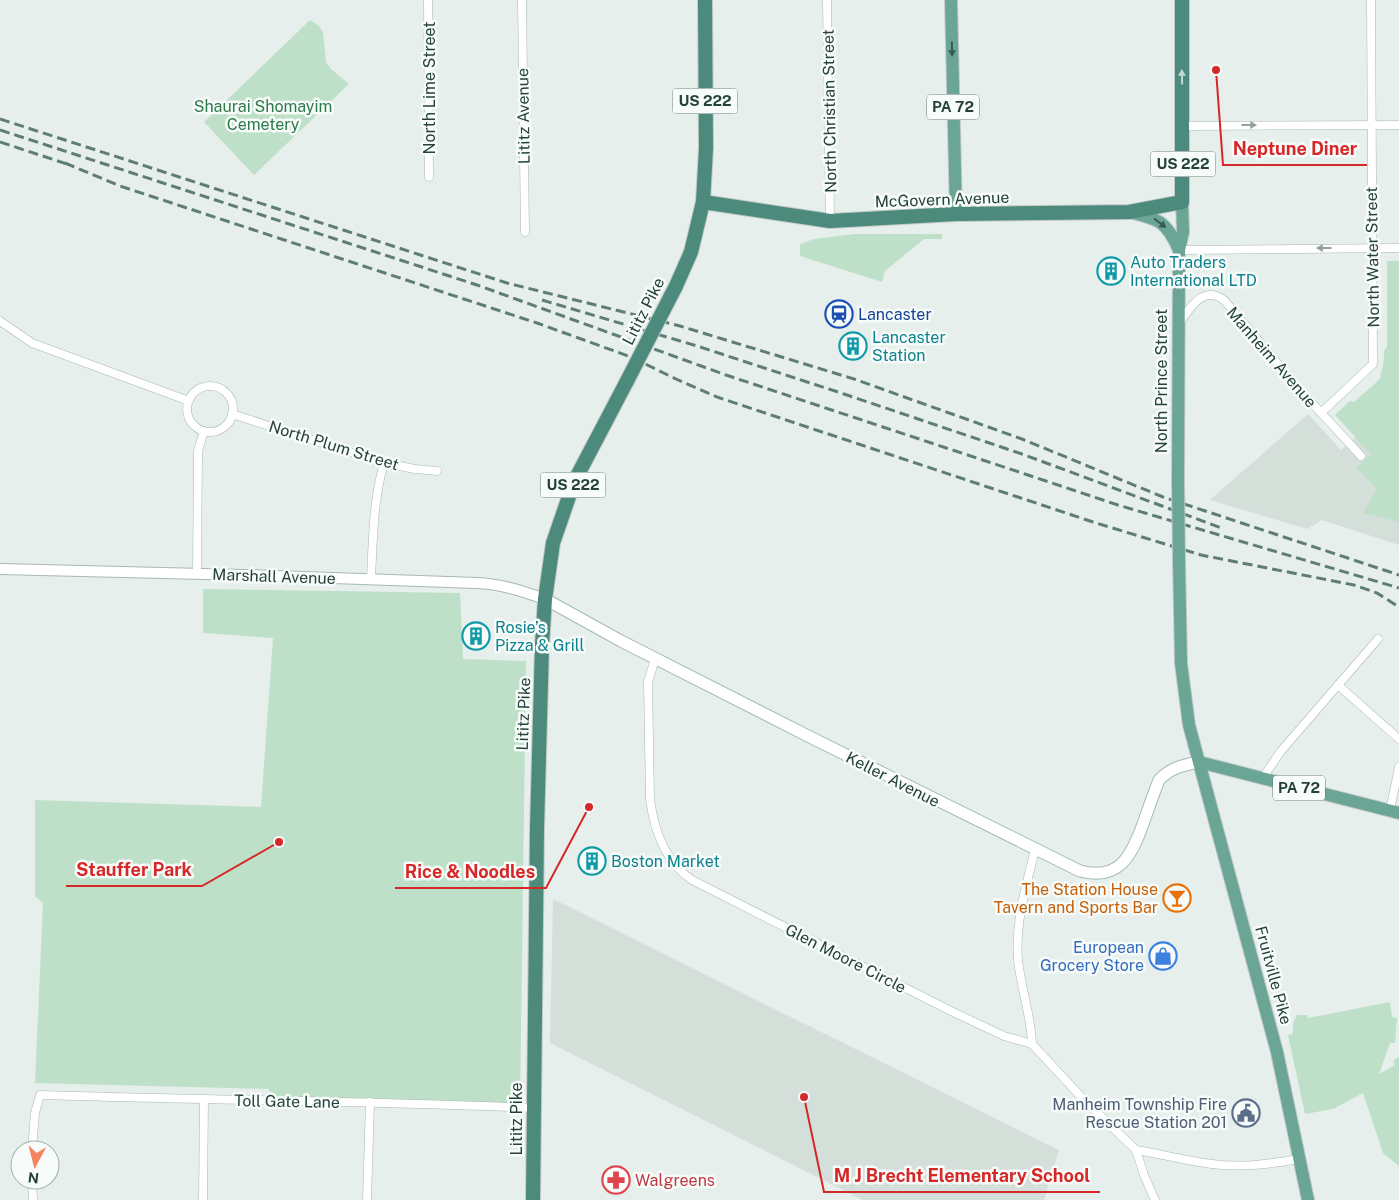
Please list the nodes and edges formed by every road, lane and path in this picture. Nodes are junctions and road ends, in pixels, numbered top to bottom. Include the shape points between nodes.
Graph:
1 (428, 0) edge
2 (522, 0) edge
3 (705, 0) edge
4 (827, 0) edge
5 (951, 0) edge
6 (1182, 0) edge
7 (1371, 0) edge
8 (1371, 125) junction
9 (1399, 125) edge
10 (1183, 126) junction
11 (430, 177) dead end
12 (703, 202) junction
13 (1182, 202) junction
14 (1129, 212) junction
15 (956, 214) junction
16 (830, 221) junction
17 (525, 232) dead end
18 (1373, 248) junction
19 (1399, 248) edge
20 (1179, 250) junction
21 (0, 321) edge
22 (1178, 324) junction
23 (189, 400) junction
24 (1321, 413) junction
25 (232, 414) junction
26 (204, 431) junction
27 (1361, 456) dead end
28 (384, 462) junction
29 (437, 471) dead end
30 (0, 569) edge
31 (197, 574) junction
32 (371, 579) junction
33 (545, 599) junction
34 (1378, 639) dead end
35 (655, 659) junction
36 (1338, 685) junction
37 (1399, 740) edge
38 (1199, 762) junction
39 (1399, 767) edge
40 (1262, 779) junction
41 (1394, 811) edge
42 (1034, 850) junction
43 (1032, 1044) junction
44 (204, 1100) junction
45 (370, 1102) junction
46 (533, 1108) junction
47 (33, 1140) edge
48 (1136, 1150) junction
49 (1299, 1158) junction
50 (203, 1200) edge
51 (367, 1200) edge
52 (533, 1200) edge
53 (1155, 1200) edge
54 (1308, 1200) edge

1 - 11 street, North Lime Street
2 - 17 street, Lititz Avenue
3 - 12 highway, US 222
4 - 16 street, North Christian Street
5 -> 15 main road, PA 72
10 -> 6 highway, North Prince Street / US 222
7 - 8 street, North Water Street
8 - 9 street
10 -> 8 street
8 - 18 street, North Water Street
10 - 13 highway, North Prince Street / US 222
12 - 16 highway, McGovern Avenue
12 - 33 highway, Lititz Pike / US 222, bridge via 690,252 676,286 574,482 553,543
13 - 14 highway, McGovern Avenue
13 - 20 main road, North Prince Street via 1183,232
14 - 15 highway, McGovern Avenue
14 -> 20 main road via 1155,218 1165,225
15 - 16 highway, McGovern Avenue
18 - 19 street
18 -> 20 street
18 - 24 street, North Water Street via 1373,364
20 - 22 main road, North Prince Street
21 - 23 street via 32,343
22 - 24 street, Manheim Avenue via 1196,300 1208,295 1218,297
22 - 38 main road, North Prince Street, bridge via 1181,663 1189,725
23 - 25 street via 203,387 217,387 230,398
23 - 26 street via 188,415 194,425
24 - 27 street, Manheim Avenue
25 - 26 street via 220,430
25 - 28 street, North Plum Street
26 - 31 street via 198,451
28 - 29 street, North Plum Street via 415,470
28 - 32 street via 374,506
30 - 31 street, Marshall Avenue
31 - 32 street, Marshall Avenue
32 - 33 street, Marshall Avenue via 496,584
33 - 35 main road, Keller Avenue
33 - 46 highway, Lititz Pike / US 222 via 537,829
34 - 36 street
35 - 42 main road, Keller Avenue
35 - 43 street, Glen Moore Circle via 648,682 650,799 659,837 677,869 692,880 954,1013 1004,1036
36 - 37 street
36 - 40 street via 1281,751
38 - 40 main road, PA 72
38 - 42 main road, Keller Avenue via 1176,767 1159,780 1134,848 1115,869 1098,874 1080,871
38 - 49 main road, Fruitville Pike via 1277,1052
39 - 41 street
40 - 41 main road, PA 72
42 - 43 street via 1018,931 1018,953
43 - 48 street
44 - 45 street, Toll Gate Lane
44 - 47 street, Toll Gate Lane via 40,1096 34,1113
44 - 50 street
45 - 46 street, Toll Gate Lane
45 - 51 street
46 - 52 highway, Lititz Pike / US 222
48 - 49 street via 1232,1166
48 - 53 street
49 - 54 main road, Fruitville Pike

